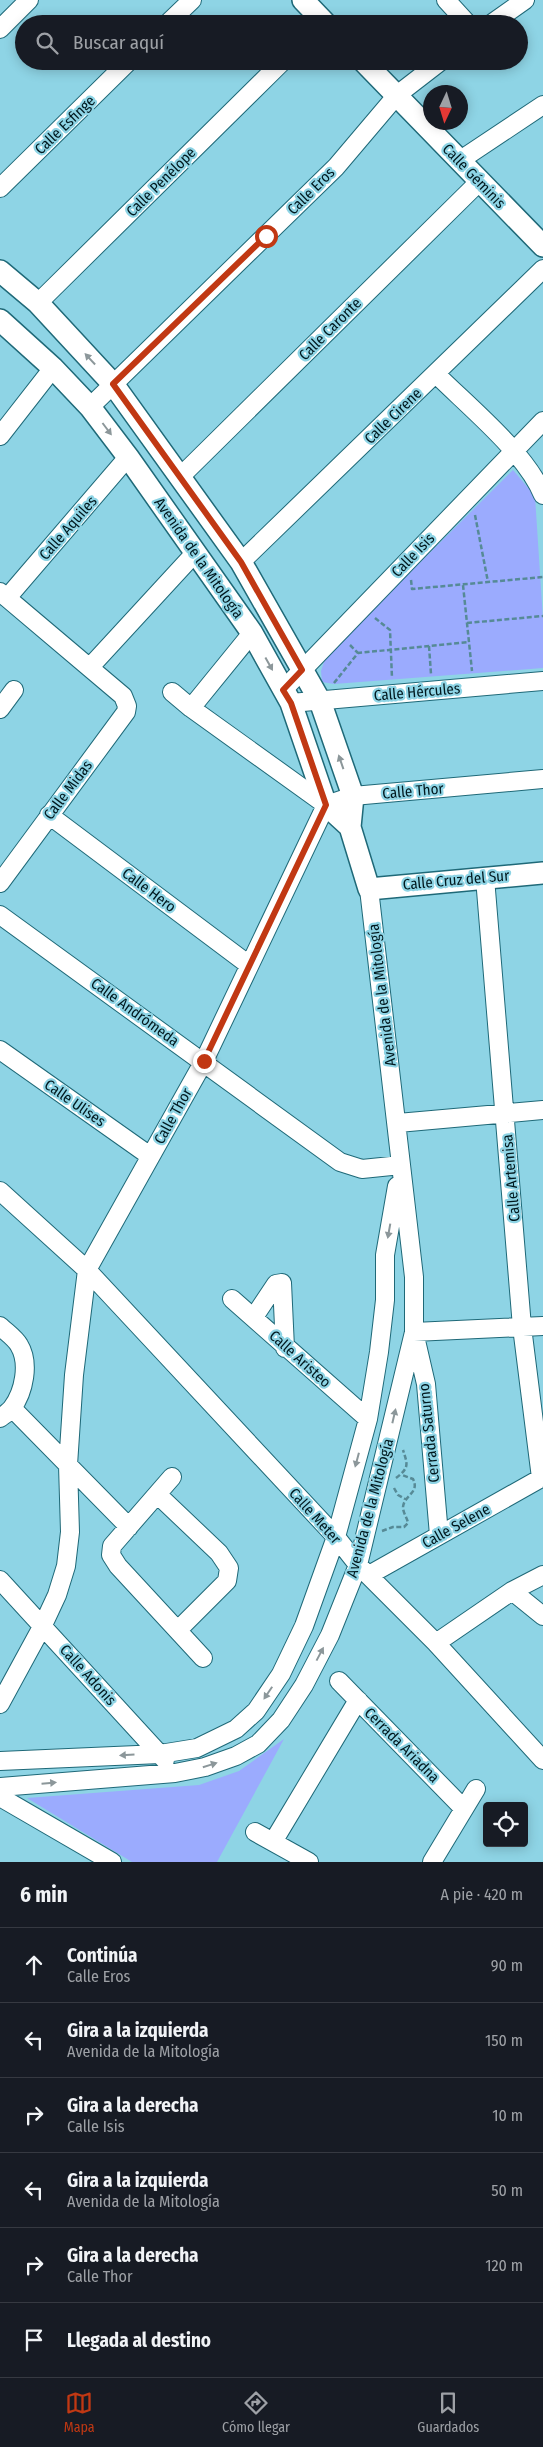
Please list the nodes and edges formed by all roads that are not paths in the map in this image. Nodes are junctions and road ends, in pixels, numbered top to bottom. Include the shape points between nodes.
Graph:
1 (29, 0) edge
2 (192, 0) edge
3 (303, 0) edge
4 (446, 0) edge
5 (525, 0) edge
6 (177, 15) edge
7 (317, 15) edge
8 (460, 15) edge
9 (504, 15) edge
10 (0, 29) edge
11 (120, 70) edge
12 (274, 70) edge
13 (372, 70) edge
14 (429, 70) edge
15 (397, 95) junction
16 (543, 105) edge
17 (459, 161) junction
18 (479, 182) junction
19 (0, 188) edge
20 (539, 236) edge
21 (543, 269) edge
22 (0, 271) edge
23 (38, 303) junction
24 (0, 320) edge
25 (53, 368) junction
26 (436, 374) junction
27 (113, 384) junction
28 (90, 407) junction
29 (543, 421) edge
30 (0, 436) edge
31 (513, 452) junction
32 (128, 457) junction
33 (181, 476) junction
34 (543, 495) edge
35 (195, 553) junction
36 (241, 562) junction
37 (3, 595) edge
38 (252, 633) junction
39 (90, 667) junction
40 (302, 670) junction
41 (543, 681) edge
42 (14, 690) dead end
43 (172, 692) dead end
44 (287, 697) junction
45 (320, 701) junction
46 (191, 708) junction
47 (0, 709) edge
48 (543, 779) edge
49 (353, 796) junction
50 (326, 805) junction
51 (49, 815) junction
52 (350, 827) junction
53 (543, 873) edge
54 (485, 878) junction
55 (0, 883) edge
56 (369, 889) junction
57 (0, 915) edge
58 (249, 965) junction
59 (0, 1050) edge
60 (204, 1061) junction
61 (543, 1110) edge
62 (505, 1113) junction
63 (398, 1123) junction
64 (150, 1156) junction
65 (401, 1165) junction
66 (0, 1191) edge
67 (87, 1270) junction
68 (232, 1299) dead end
69 (254, 1317) junction
70 (0, 1326) edge
71 (543, 1326) edge
72 (522, 1327) junction
73 (414, 1332) junction
74 (285, 1348) junction
75 (6, 1413) edge
76 (368, 1419) junction
77 (68, 1465) junction
78 (172, 1478) dead end
79 (542, 1478) edge
80 (158, 1495) junction
81 (129, 1527) junction
82 (438, 1535) junction
83 (336, 1537) junction
84 (363, 1570) junction
85 (543, 1575) edge
86 (0, 1580) edge
87 (512, 1591) junction
88 (543, 1616) edge
89 (42, 1625) junction
90 (178, 1630) junction
91 (436, 1643) junction
92 (203, 1658) dead end
93 (339, 1681) dead end
94 (358, 1700) junction
95 (0, 1704) edge
96 (160, 1754) junction
97 (543, 1760) edge
98 (0, 1761) edge
99 (175, 1773) junction
100 (0, 1787) edge
101 (476, 1789) dead end
102 (0, 1797) edge
103 (464, 1809) junction
104 (255, 1832) dead end
105 (273, 1842) junction
106 (112, 1862) edge
107 (309, 1862) edge
108 (432, 1862) edge

1 - 10 street
2 - 6 street
3 - 7 street
4 - 8 street
5 - 9 street
11 - 19 street, Calle Esfinge
12 - 23 street, Calle Penélope
13 - 15 street, Calle Géminis
14 - 15 street, Calle Eros
15 - 17 street, Calle Géminis
15 - 27 street, Calle Eros via 336,167
16 - 17 street
17 - 18 street, Calle Géminis
18 - 20 street, Calle Géminis
18 - 33 street, Calle Caronte
21 - 26 street, Calle Cirene
22 - 23 street, Avenida de la Mitología
27 -> 23 street, Avenida de la Mitología
24 - 25 street, Avenida de la Mitología
25 - 28 street, Avenida de la Mitología
25 - 30 street
26 - 31 street
26 - 36 street, Calle Cirene
27 - 28 street, Calle Eros
27 - 33 street, Avenida de la Mitología
28 -> 32 street, Avenida de la Mitología
29 - 31 street, Calle Isis
31 - 34 street
31 - 40 street, Calle Isis
32 - 35 street, Avenida de la Mitología
32 - 37 street, Calle Aquiles
33 - 36 street, Avenida de la Mitología
35 - 38 street, Avenida de la Mitología
35 - 39 street
36 - 40 street, Avenida de la Mitología
37 - 39 street
38 -> 44 street, Avenida de la Mitología
38 - 46 street
39 - 51 street, Calle Midas via 123,696 126,712
40 - 44 street, Calle Isis
40 - 45 street, Avenida de la Mitología
41 - 45 street, Calle Hércules
42 - 47 street
43 - 46 street
44 - 45 street, Calle Hércules
44 - 50 street, Avenida de la Mitología
49 -> 45 street, Avenida de la Mitología
46 - 50 street
48 - 49 street, Calle Thor
49 - 50 street, Calle Thor
49 - 52 street, Avenida de la Mitología
50 - 52 street, Avenida de la Mitología
50 - 58 street, Calle Thor
51 - 55 street, Calle Midas
51 - 58 street, Calle Hero
52 - 56 street, Avenida de la Mitología
53 - 54 street, Calle Cruz del Sur
54 - 56 street, Calle Cruz del Sur
54 - 62 street, Calle Artemisa
56 - 63 street, Avenida de la Mitología
57 - 60 street, Calle Andrómeda
58 - 60 street, Calle Thor
59 - 64 street, Calle Ulises
60 - 64 street, Calle Thor
60 - 65 street, Calle Andrómeda via 340,1162 362,1168
61 - 62 street
62 - 63 street
62 - 72 street, Calle Artemisa
63 - 65 street, Avenida de la Mitología
64 - 67 street, Calle Thor
65 - 73 street, Avenida de la Mitología via 414,1277
65 -> 76 street, Avenida de la Mitología via 385,1255 384,1309
66 - 67 street, Calle Meter
67 - 77 street via 74,1375
67 - 83 street, Calle Meter
68 - 69 street, Calle Aristeo
69 - 74 street, Calle Aristeo
69 - 74 street via 276,1284 282,1283
70 - 75 street via 19,1344 24,1364 24,1379
71 - 72 street
72 - 73 street
72 - 79 street, Calle Artemisa
73 - 82 street, Cerrada Saturno via 426,1384
84 -> 73 street, Avenida de la Mitología via 365,1538
74 - 76 street, Calle Aristeo
75 - 77 street
76 -> 83 street, Avenida de la Mitología
77 - 81 street
77 - 89 street via 70,1532 66,1566 57,1595
78 - 80 street
79 - 82 street, Calle Selene
80 - 81 street
80 - 90 street via 219,1553 229,1568 227,1581
81 - 90 street via 112,1546 110,1555
82 - 84 street, Calle Selene
83 - 84 street, Calle Meter
83 -> 96 street, Avenida de la Mitología via 304,1626 281,1674 256,1711 236,1729 197,1748
84 - 91 street, Calle Meter
99 -> 84 street, Avenida de la Mitología via 236,1756 258,1744 281,1720 304,1684
85 - 87 street
86 - 89 street, Calle Adonis
87 - 88 street
87 - 91 street
89 - 95 street
89 - 96 street, Calle Adonis
90 - 92 street
91 - 97 street, Calle Meter
93 - 94 street, Cerrada Ariadna
94 - 103 street, Cerrada Ariadna
94 - 105 street
96 -> 98 street, Avenida de la Mitología
96 - 99 street, Calle Adonis
100 -> 99 street, Avenida de la Mitología
101 - 103 street
102 - 106 street
103 - 108 street
104 - 105 street
105 - 107 street

